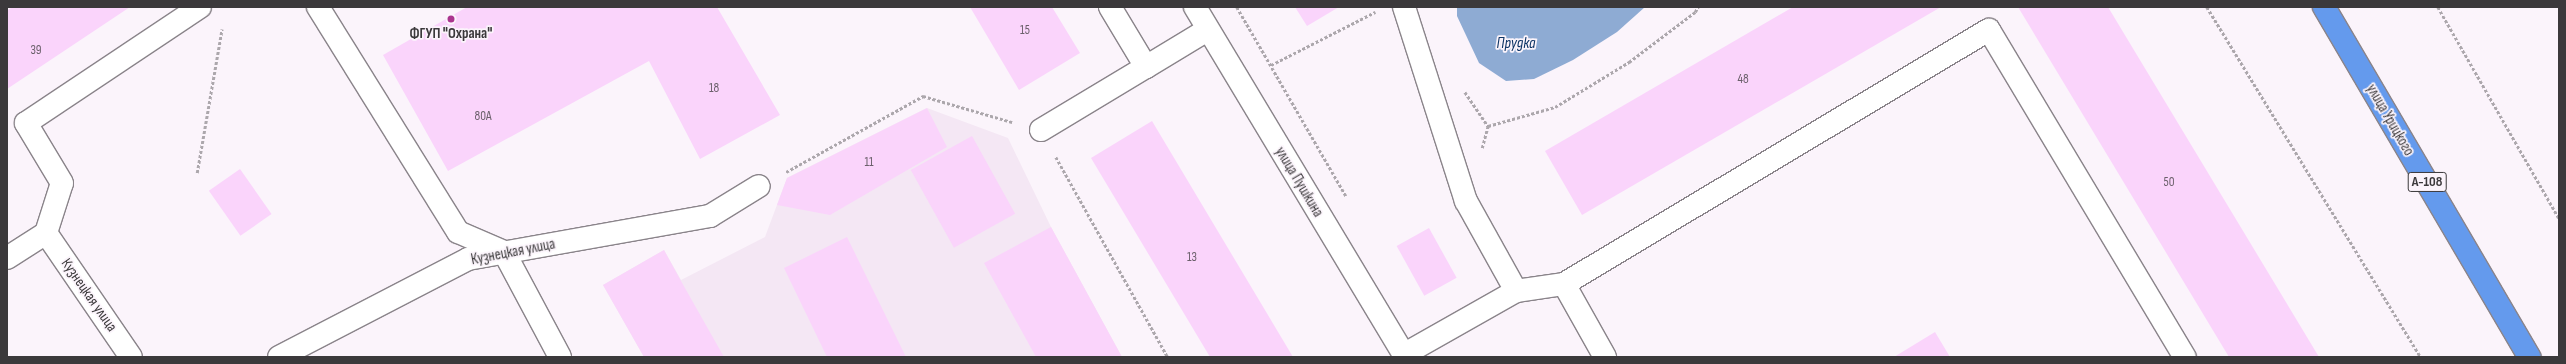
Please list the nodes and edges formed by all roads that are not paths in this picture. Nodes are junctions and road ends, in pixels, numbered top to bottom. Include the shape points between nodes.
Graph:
1 (200, 7) edge
2 (1110, 7) edge
3 (1195, 7) edge
4 (1404, 7) edge
5 (2324, 7) edge
6 (324, 9) edge
7 (1207, 30) junction
8 (1146, 66) junction
9 (1041, 130) road end
10 (759, 186) road end
11 (46, 233) junction
12 (504, 252) junction
13 (7, 258) edge
14 (1564, 284) junction
15 (1516, 291) junction
16 (1404, 356) edge
17 (131, 357) edge
18 (279, 357) edge
19 (560, 357) edge
20 (1605, 357) edge
21 (2185, 357) edge
22 (2529, 357) edge

1 - 11 street via 26,123 62,182
2 - 8 street
3 - 7 street, улица Пушкина
4 - 15 street via 1466,201
5 - 22 highway, улица Урицкого / А-108
6 - 12 street via 458,232
7 - 8 street
7 - 16 street, улица Пушкина
8 - 9 street
10 - 12 street, Кузнецкая улица via 710,216
11 - 13 street
11 - 17 street, Кузнецкая улица
12 - 18 street, Кузнецкая улица via 468,259
12 - 19 street
14 - 15 street
14 - 20 street
14 - 21 street via 1989,30
15 - 16 street

